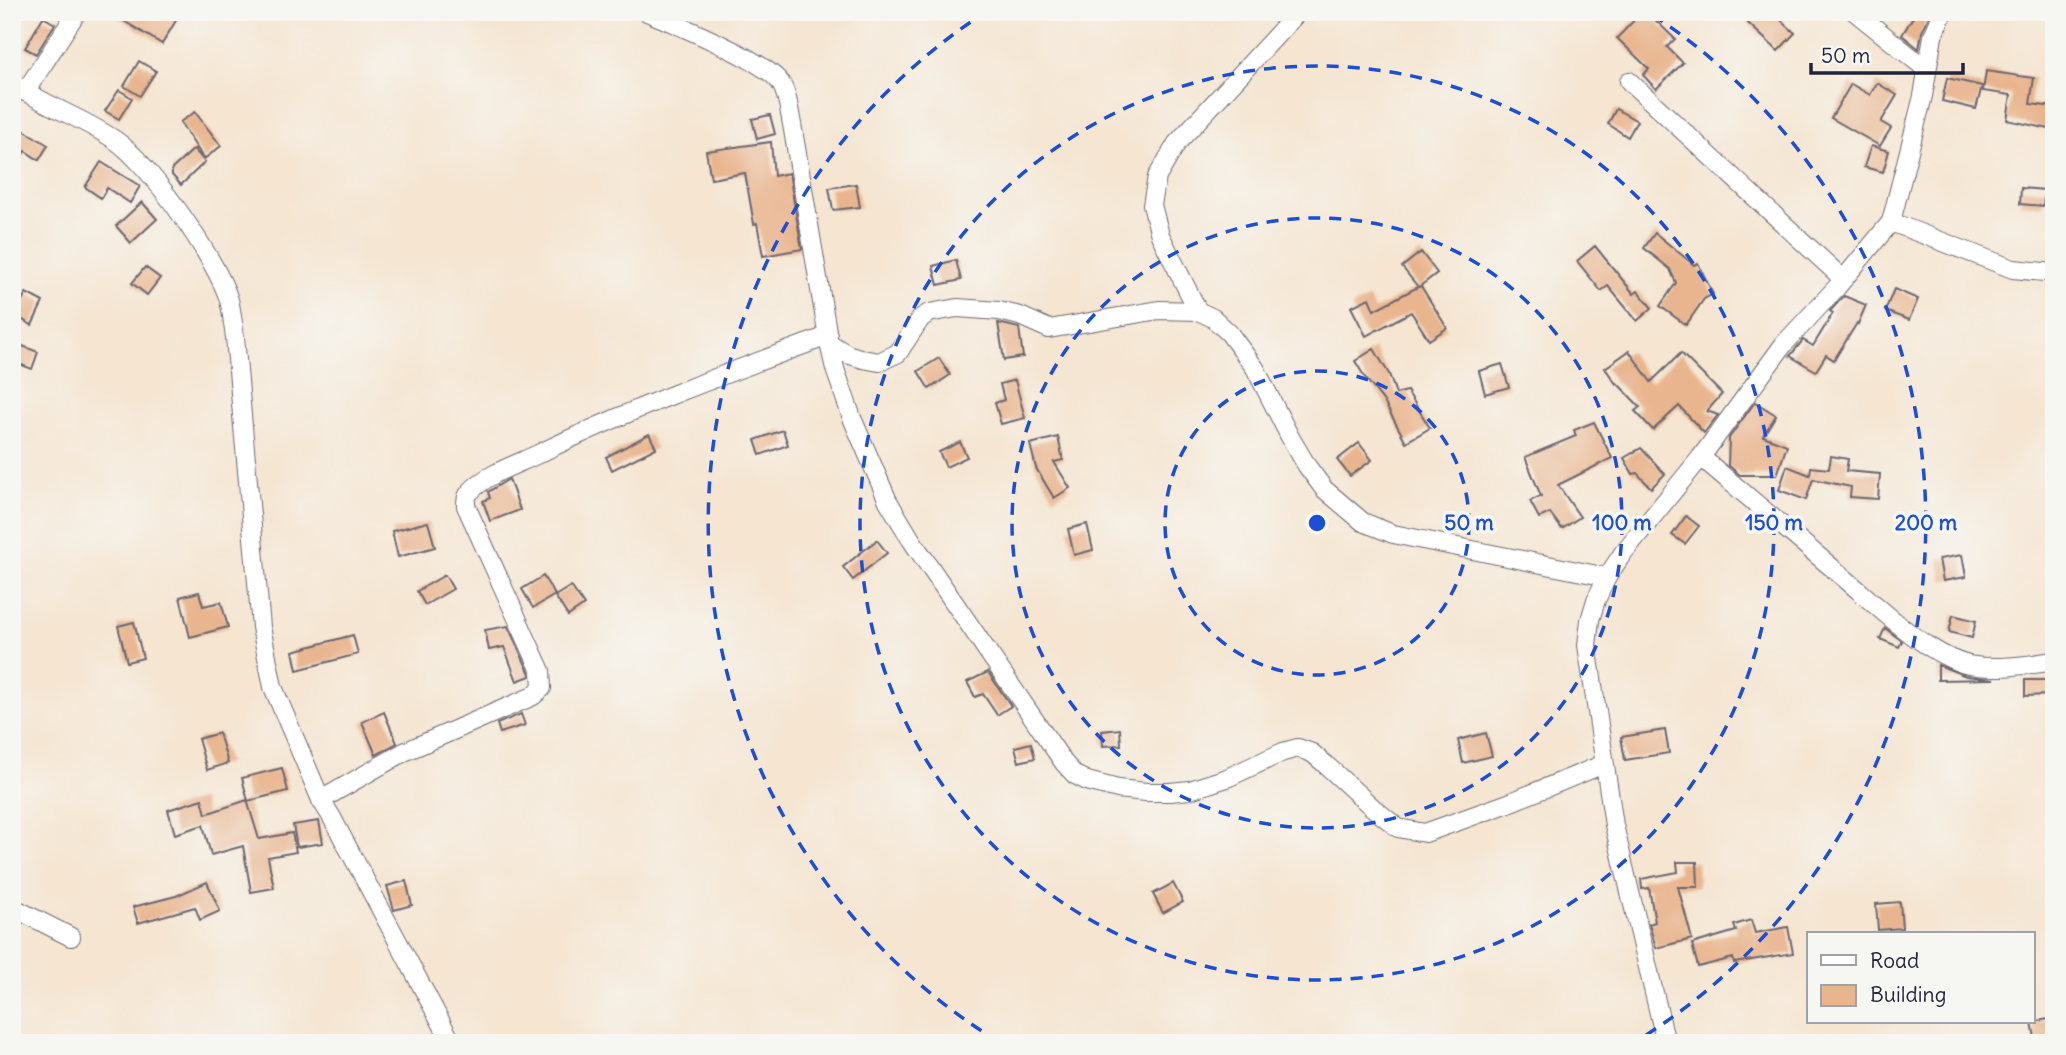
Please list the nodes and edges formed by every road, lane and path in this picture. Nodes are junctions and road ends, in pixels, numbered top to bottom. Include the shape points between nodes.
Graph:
1 (77, 12) edge
2 (647, 12) edge
3 (1298, 12) edge
4 (1855, 12) edge
5 (1943, 12) edge
6 (1926, 69) junction
7 (1629, 82) dead end
8 (19, 88) edge
9 (1891, 222) junction
10 (2054, 272) edge
11 (1843, 279) junction
12 (1198, 311) junction
13 (828, 340) junction
14 (1701, 457) junction
15 (1607, 577) junction
16 (2054, 661) edge
17 (1604, 764) junction
18 (321, 800) junction
19 (12, 906) edge
20 (71, 937) dead end
21 (452, 1043) edge
22 (1667, 1043) edge

1 - 8 street
2 - 13 street via 761,66 780,82 792,124
3 - 12 street via 1177,143 1157,177 1152,205 1160,235
4 - 6 street
5 - 6 street
6 - 9 street
7 - 11 street
8 - 18 street via 117,141 147,169 211,262 229,300 261,627 273,687
9 - 10 street via 2013,270
9 - 11 street
11 - 14 street via 1784,344
12 - 13 street via 1159,310 1049,329 999,311 957,308 921,318 898,353 879,362 847,354
12 - 15 street via 1229,333 1255,368 1307,466 1324,489 1363,522 1393,534
13 - 17 street via 852,418 888,500 1075,775 1118,789 1190,790 1298,748 1312,753 1398,828 1425,833
13 - 18 street via 616,418 471,491 466,506 541,671 542,688 404,752
14 - 15 street
14 - 16 street via 1885,612 1949,658 1992,667
15 - 17 street via 1590,620 1587,645
17 - 22 street via 1614,825
18 - 21 street
19 - 20 street

